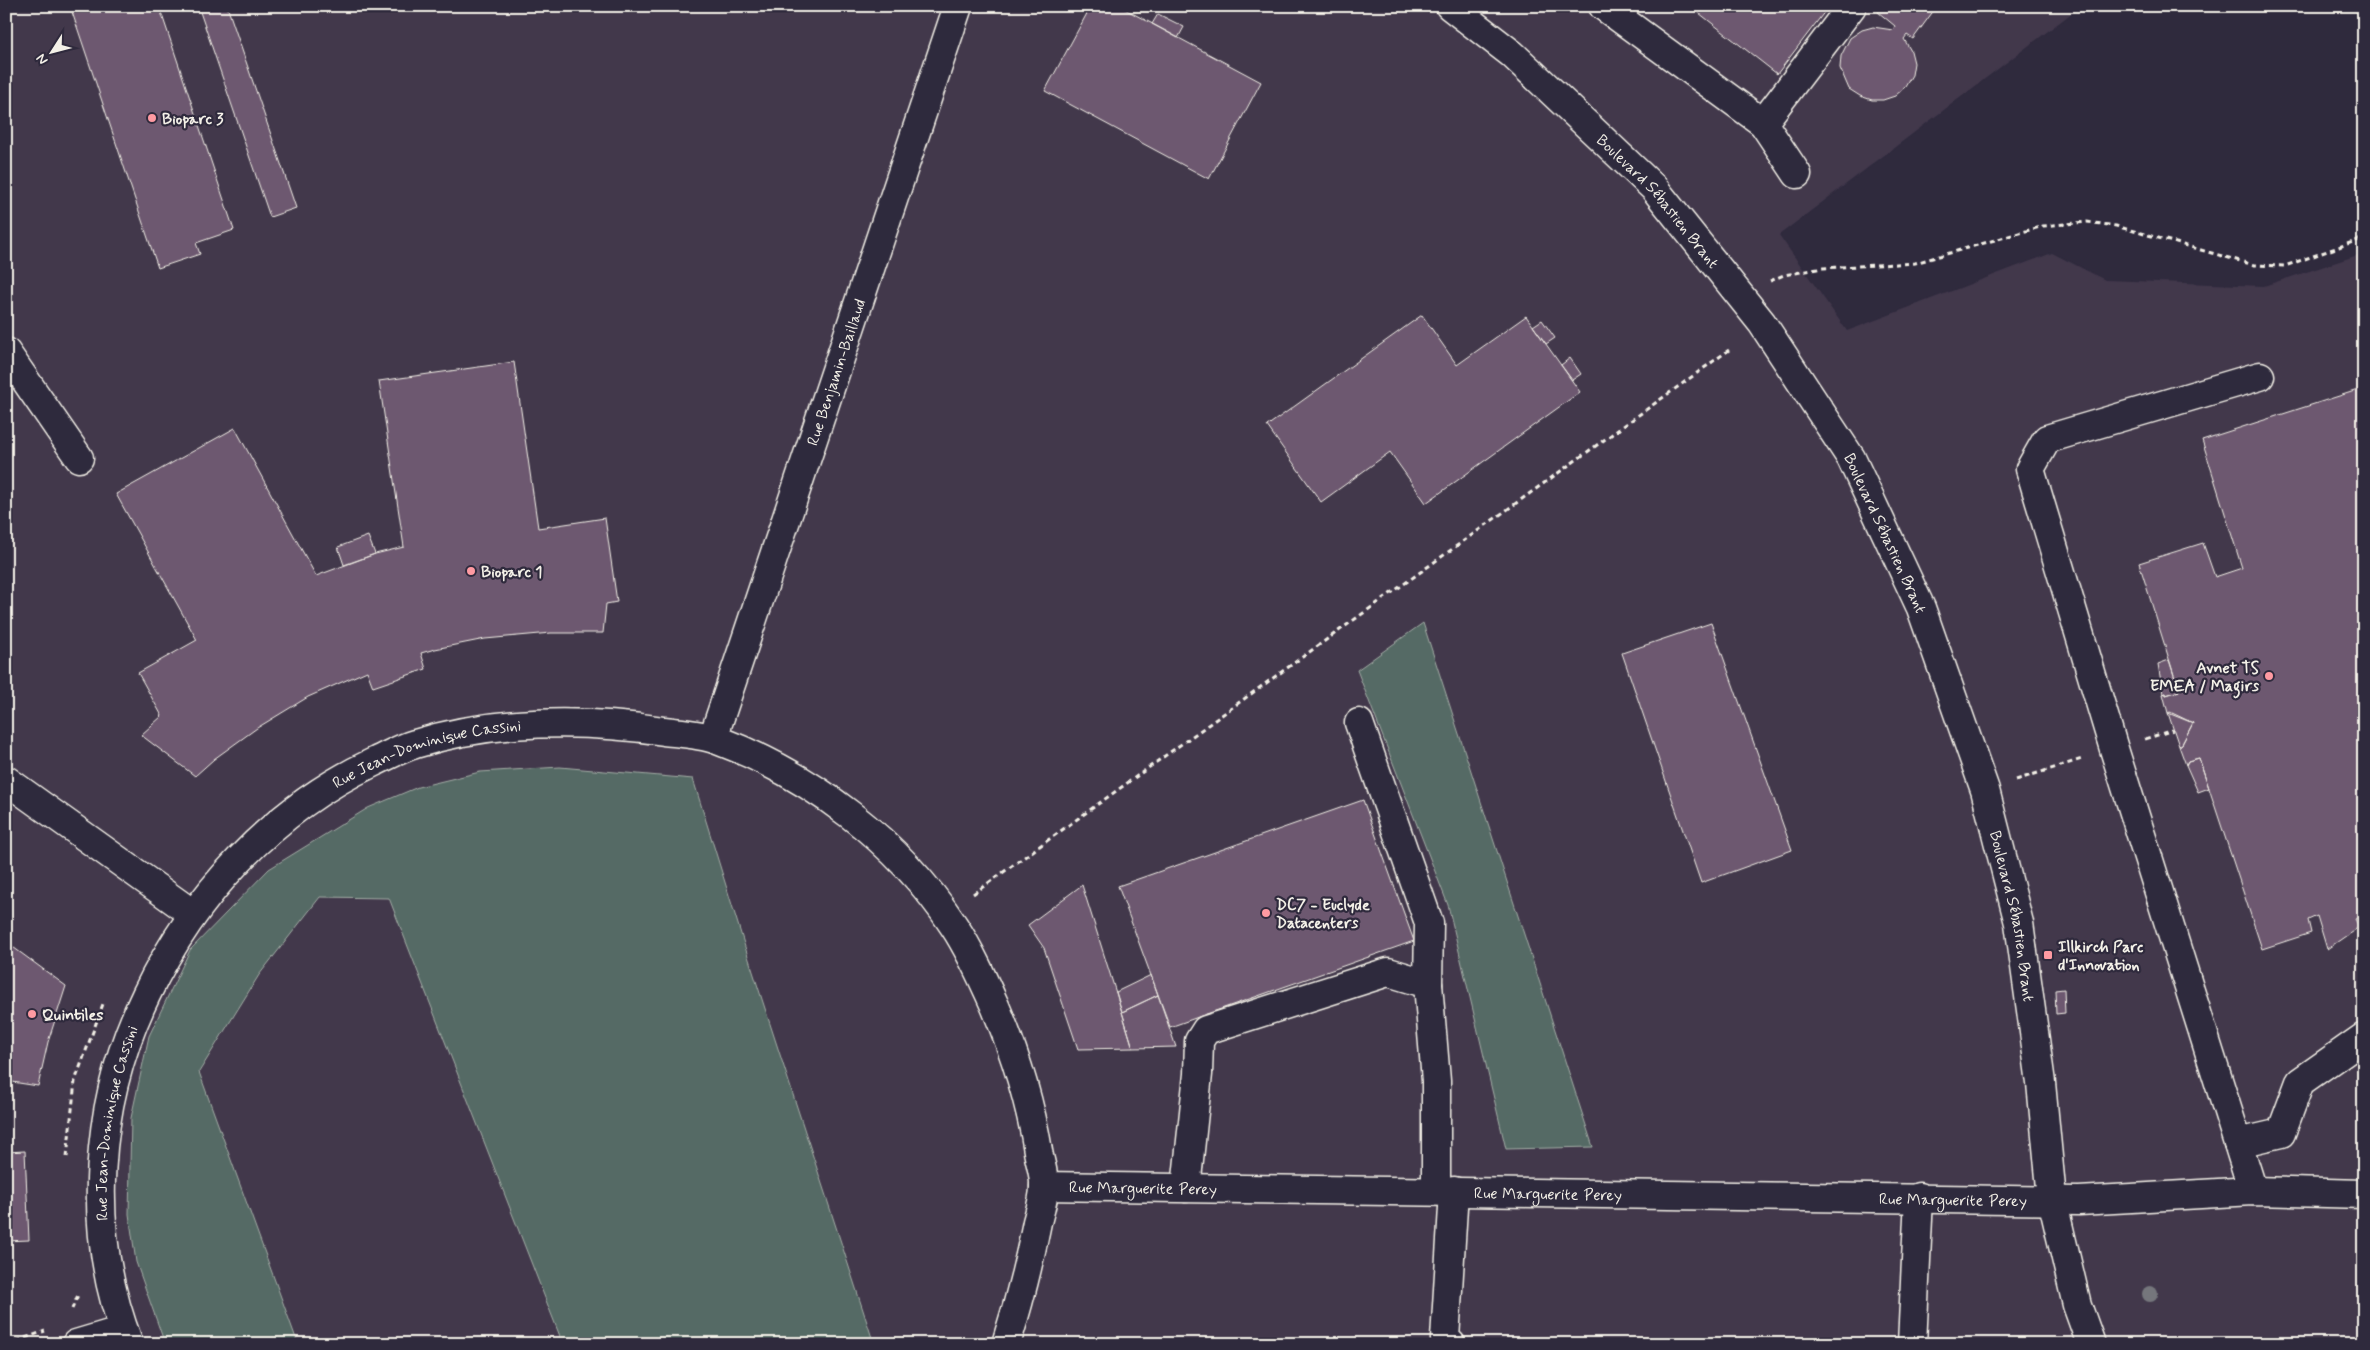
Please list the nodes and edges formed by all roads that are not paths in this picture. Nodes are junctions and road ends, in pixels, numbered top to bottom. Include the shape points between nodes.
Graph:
1 (958, 6) edge
2 (1450, 6) edge
3 (1603, 6) edge
4 (1852, 6) edge
5 (1763, 123) junction
6 (1797, 174) dead end
7 (6, 352) edge
8 (2260, 376) dead end
9 (79, 458) dead end
10 (1359, 723) dead end
11 (713, 738) junction
12 (6, 780) edge
13 (193, 914) junction
14 (1428, 984) junction
15 (2364, 1037) edge
16 (2238, 1142) junction
17 (1044, 1186) junction
18 (1186, 1188) junction
19 (1445, 1191) junction
20 (2253, 1191) junction
21 (2364, 1194) edge
22 (1919, 1197) junction
23 (2052, 1199) junction
24 (126, 1337) edge
25 (1447, 1342) edge
26 (76, 1344) edge
27 (1006, 1344) edge
28 (1912, 1344) edge
29 (2091, 1344) edge

1 - 11 street, Rue Benjamin-Baillaud
2 - 23 street, Boulevard Sébastien Brant via 1512,54 1654,188 1762,323 1851,458 1921,608 1985,790 2019,923 2041,1082
3 - 5 street
4 - 5 street
5 - 6 street
7 - 9 street
8 - 16 street via 2047,439 2030,469
10 - 14 street via 1429,924
11 - 13 street, Rue Jean-Dominique Cassini via 594,723 534,724 476,730 414,744 347,774 302,804 227,872
11 - 17 street, Rue Jean-Dominique Cassini via 788,775 844,810 916,876 954,926 984,980 1010,1041 1031,1107
12 - 13 street
13 - 24 street, Rue Jean-Dominique Cassini via 158,970 131,1026 104,1131 101,1176 107,1263
14 - 18 street via 1388,972 1206,1030 1199,1041
14 - 19 street
15 - 16 street via 2300,1082 2281,1133
16 - 20 street
17 - 18 street, Rue Marguerite Perey
17 - 27 street, Rue Jean-Dominique Cassini via 1030,1261
18 - 19 street, Rue Marguerite Perey
19 - 22 street, Rue Marguerite Perey
19 - 25 street
20 - 21 street
20 - 23 street via 2079,1201
22 - 23 street, Rue Marguerite Perey
22 - 28 street
23 - 29 street, Boulevard Sébastien Brant via 2077,1304
24 - 26 street

